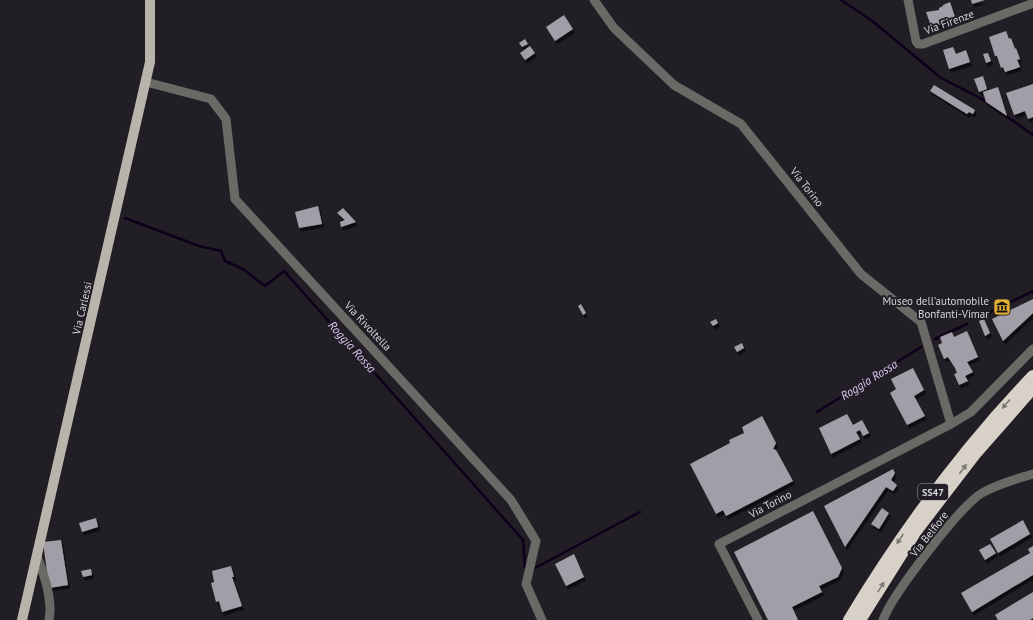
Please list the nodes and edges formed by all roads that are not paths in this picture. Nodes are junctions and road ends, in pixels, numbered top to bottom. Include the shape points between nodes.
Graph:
1 (150, 0) edge
2 (594, 0) edge
3 (908, 0) edge
4 (1031, 5) edge
5 (146, 82) junction
6 (1033, 349) edge
7 (1033, 376) edge
8 (1033, 388) edge
9 (951, 424) junction
10 (1033, 474) edge
11 (37, 556) junction
12 (22, 620) edge
13 (49, 620) edge
14 (542, 620) edge
15 (758, 620) edge
16 (849, 620) edge
17 (860, 620) edge
18 (883, 620) edge

1 - 5 main road, Via Carlessi via 150,62
2 - 9 street, Via Torino via 614,28 674,85 741,124 861,274 921,322
3 - 4 street, Via Firenze via 918,44
5 - 11 main road, Via Carlessi
5 - 14 street, Via Rivoltella via 211,99 226,119 235,199 511,500 536,542 526,584
6 - 9 street, Via Torino via 971,412
7 -> 16 highway, SS47 via 936,489
17 -> 8 highway, SS47 via 916,532 975,454
9 - 15 street, Via Torino via 719,544
10 - 18 street, Via Belfiore via 1005,482 981,494 963,510 904,585
11 - 12 main road, Via Carlessi
11 - 13 street via 46,583 51,614

